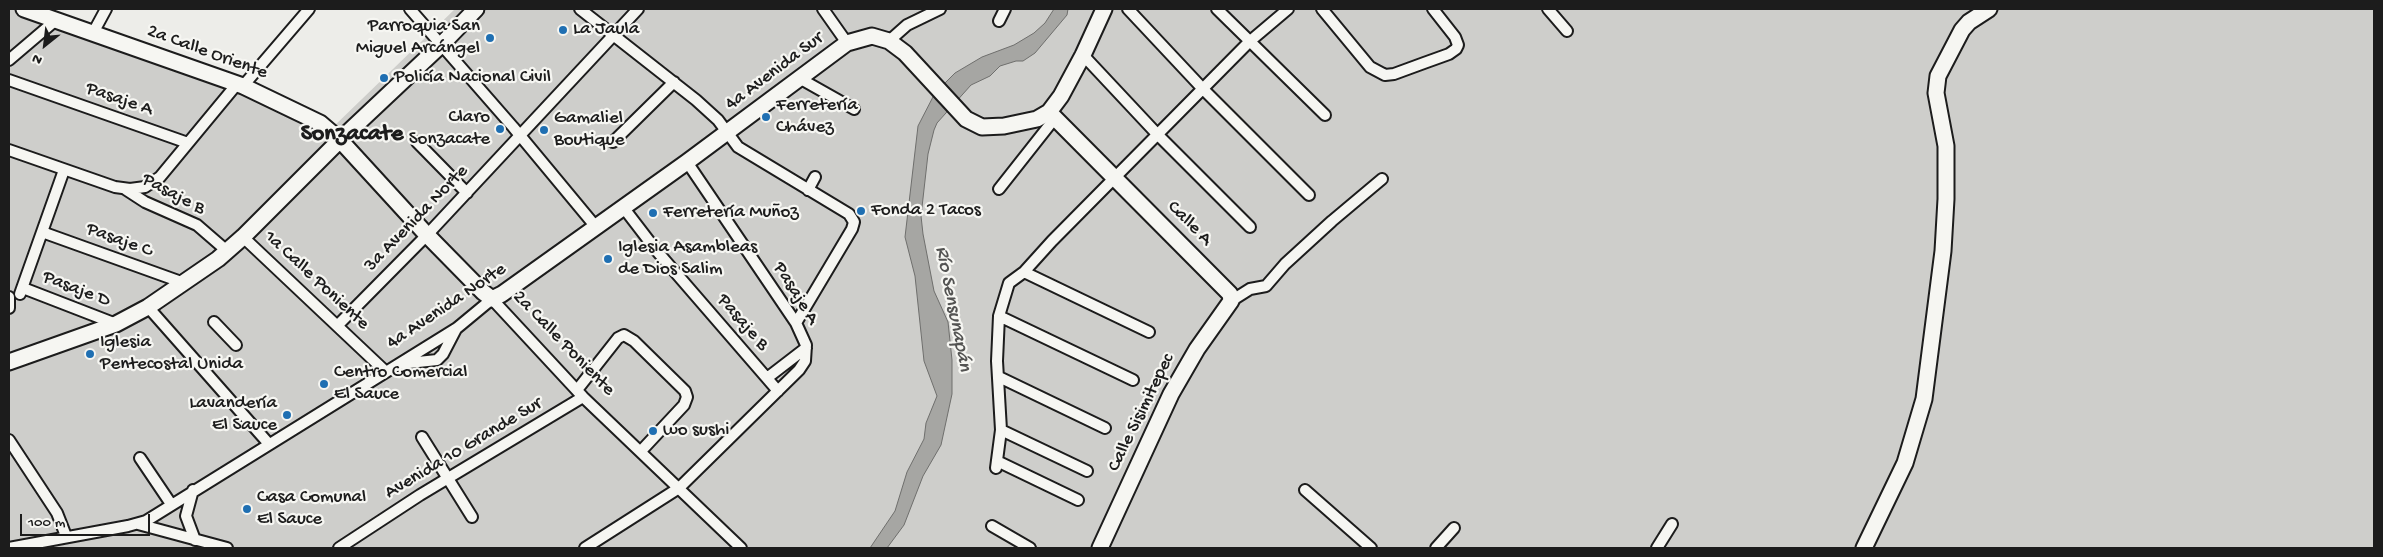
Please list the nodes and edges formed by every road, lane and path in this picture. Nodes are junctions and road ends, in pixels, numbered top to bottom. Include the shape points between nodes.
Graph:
1 (24, 9) edge
2 (106, 9) edge
3 (309, 9) edge
4 (410, 9) edge
5 (476, 9) edge
6 (580, 9) edge
7 (638, 9) edge
8 (823, 9) edge
9 (939, 9) edge
10 (1005, 9) edge
11 (1104, 9) edge
12 (1128, 9) edge
13 (1217, 9) edge
14 (1288, 9) edge
15 (1322, 9) edge
16 (1433, 9) edge
17 (1548, 9) edge
18 (1989, 9) edge
19 (56, 20) junction
20 (1000, 21) dead end
21 (1567, 31) dead end
22 (93, 33) junction
23 (614, 34) junction
24 (889, 41) junction
25 (1249, 42) junction
26 (847, 43) junction
27 (442, 44) junction
28 (1083, 56) junction
29 (9, 60) edge
30 (799, 78) junction
31 (9, 80) edge
32 (674, 82) junction
33 (240, 85) junction
34 (1203, 89) junction
35 (854, 109) dead end
36 (1052, 115) junction
37 (1325, 115) dead end
38 (727, 133) junction
39 (1157, 134) junction
40 (520, 135) junction
41 (340, 140) junction
42 (417, 142) dead end
43 (613, 142) dead end
44 (188, 143) junction
45 (9, 150) edge
46 (687, 162) junction
47 (64, 170) junction
48 (815, 177) dead end
49 (1115, 177) junction
50 (1382, 179) dead end
51 (125, 189) junction
52 (999, 189) dead end
53 (808, 190) junction
54 (467, 193) junction
55 (1309, 195) dead end
56 (623, 207) junction
57 (596, 226) junction
58 (1250, 227) dead end
59 (42, 232) junction
60 (427, 236) junction
61 (243, 238) junction
62 (227, 251) junction
63 (1024, 272) junction
64 (184, 283) junction
65 (492, 299) junction
66 (1231, 301) junction
67 (148, 308) junction
68 (999, 316) junction
69 (214, 322) dead end
70 (796, 323) junction
71 (116, 324) junction
72 (338, 325) junction
73 (457, 328) junction
74 (1149, 332) dead end
75 (236, 345) dead end
76 (806, 347) junction
77 (9, 362) edge
78 (398, 364) junction
79 (386, 372) junction
80 (999, 377) junction
81 (766, 378) junction
82 (1133, 380) dead end
83 (778, 391) junction
84 (580, 393) junction
85 (1105, 428) dead end
86 (1001, 430) junction
87 (422, 437) dead end
88 (9, 440) edge
89 (269, 444) junction
90 (641, 451) junction
91 (140, 458) dead end
92 (1087, 471) dead end
93 (448, 478) junction
94 (679, 488) junction
95 (193, 490) junction
96 (1304, 490) dead end
97 (1078, 500) dead end
98 (171, 504) junction
99 (472, 517) dead end
100 (138, 524) junction
101 (1672, 524) dead end
102 (992, 526) dead end
103 (1454, 528) dead end
104 (66, 536) junction
105 (195, 540) junction
106 (9, 548) edge
107 (227, 548) edge
108 (339, 548) edge
109 (586, 548) edge
110 (741, 548) edge
111 (1030, 548) edge
112 (1100, 548) edge
113 (1371, 548) edge
114 (1436, 548) edge
115 (1657, 548) edge
116 (1864, 548) edge

1 - 19 street, 2a Calle Oriente
2 - 22 street
3 - 33 street
4 - 27 street
5 - 27 street
6 - 23 street
7 - 23 street, 3a Avenida Norte
8 - 26 street
9 - 24 street via 906,25
10 - 20 street
11 - 28 street
12 - 34 street
13 - 25 street
14 - 25 street
15 - 16 street via 1370,67 1385,75 1409,69 1456,49 1456,37
17 - 21 street
18 - 116 street via 1962,30 1938,76 1936,93 1946,146 1946,198 1943,251 1924,399 1906,463
19 - 22 street, 2a Calle Oriente
19 - 29 street
22 - 33 street, 2a Calle Oriente
23 - 32 street
23 - 40 street, 3a Avenida Norte
24 - 26 street via 872,36
24 - 36 street via 905,53 974,124 992,128
25 - 34 street
25 - 37 street
26 - 30 street, 4a Avenida Sur
27 - 40 street
27 - 41 street
28 - 36 street
28 - 39 street
30 - 35 street
30 - 38 street, 4a Avenida Sur
31 - 44 street, Pasaje A
32 - 38 street via 718,120
32 - 43 street
33 - 41 street, 2a Calle Oriente via 306,114
33 - 44 street
34 - 39 street
34 - 55 street
36 - 49 street, Calle A
36 - 52 street
38 - 46 street, 4a Avenida Norte
38 - 53 street via 738,147
39 - 49 street
39 - 58 street
40 - 54 street, 3a Avenida Norte
40 - 57 street
41 - 60 street, 2a Calle Poniente
41 - 61 street
42 - 54 street
44 - 51 street via 153,183
45 - 47 street
46 - 56 street, 4a Avenida Norte
46 - 70 street, Pasaje A
47 - 51 street
47 - 59 street
48 - 53 street
49 - 63 street
49 - 66 street, Calle A via 1230,294
50 - 66 street via 1325,227 1266,286 1250,289
51 - 62 street, Pasaje B via 145,202 197,225
53 - 70 street via 848,214 854,222
54 - 60 street, 3a Avenida Norte
56 - 57 street, 4a Avenida Norte
56 - 81 street, Pasaje B
57 - 65 street, 4a Avenida Norte
59 - 64 street, Pasaje C
59 - 71 street, Pasaje D via 21,291
60 - 65 street, 2a Calle Poniente
60 - 72 street, 3a Avenida Norte
61 - 62 street
61 - 72 street, 1a Calle Poniente
62 - 64 street
63 - 68 street via 1010,283
63 - 74 street
64 - 67 street
65 - 73 street, 4a Avenida Norte
65 - 84 street, 2a Calle Poniente
66 - 112 street, Calle Sisimitepec via 1197,349 1171,394
67 - 71 street
67 - 89 street
68 - 80 street
68 - 82 street
69 - 75 street
70 - 76 street, Pasaje A
71 - 77 street
72 - 79 street, 1a Calle Poniente
73 - 78 street, 4a Avenida Norte
73 - 78 street via 437,360
76 - 81 street
76 - 83 street via 805,361
78 - 79 street, 4a Avenida Norte
79 - 89 street, 4a Avenida Norte
80 - 85 street
80 - 86 street
81 - 83 street, Pasaje B
83 - 94 street
84 - 90 street, 2a Calle Poniente
84 - 90 street, Avenida 10 Grande Sur via 618,338 624,335 634,341 685,391 687,397 684,405
84 - 93 street, Avenida 10 Grande Sur
86 - 92 street
86 - 97 street via 997,464
87 - 93 street
88 - 104 street via 57,514
89 - 95 street, 4a Avenida Norte
90 - 94 street, 2a Calle Poniente
91 - 98 street
93 - 99 street
93 - 108 street, Avenida 10 Grande Sur
94 - 109 street
94 - 110 street, 2a Calle Poniente
95 - 98 street, 4a Avenida Norte
95 - 105 street via 186,516
96 - 113 street
98 - 100 street, 4a Avenida Norte
100 - 104 street, 4a Avenida Norte
100 - 105 street
101 - 115 street
102 - 111 street
103 - 114 street
104 - 106 street, 4a Avenida Norte
105 - 107 street

